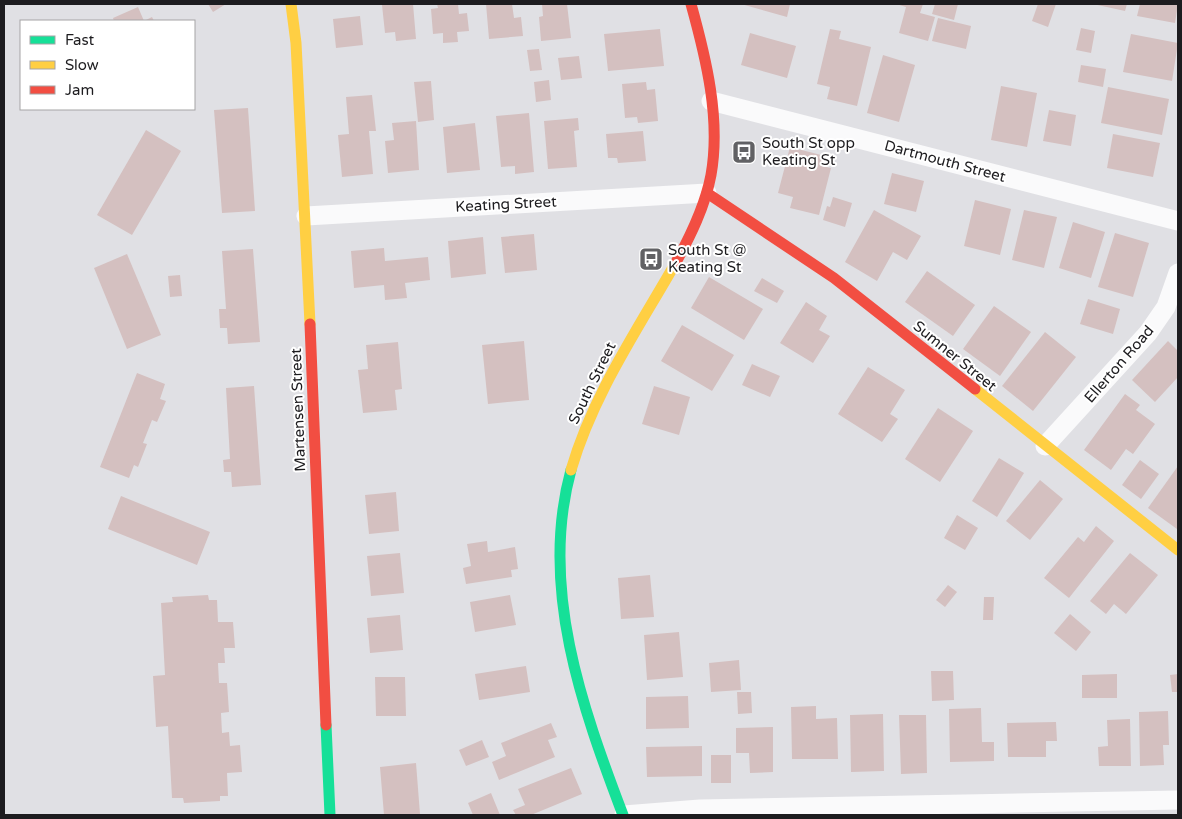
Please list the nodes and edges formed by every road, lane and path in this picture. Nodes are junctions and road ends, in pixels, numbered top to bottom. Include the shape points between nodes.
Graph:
1 (291, 4) edge
2 (691, 4) edge
3 (712, 100) junction
4 (707, 193) junction
5 (306, 216) junction
6 (1178, 221) edge
7 (1178, 273) edge
8 (1045, 446) junction
9 (1178, 550) edge
10 (1178, 800) edge
11 (330, 815) edge
12 (624, 815) edge

1 - 5 street, Martensen Street
2 - 3 street, South Street
3 - 4 street, South Street via 712,157
3 - 6 street, Dartmouth Street
4 - 5 street, Keating Street
4 - 8 street, Sumner Street via 834,278
4 - 12 street, South Street via 680,252 592,409 575,457 563,512 559,559 574,667 596,744
5 - 11 street, Martensen Street
7 - 8 street, Ellerton Road via 1166,306 1148,332
8 - 9 street, Sumner Street
10 - 12 street via 700,809

